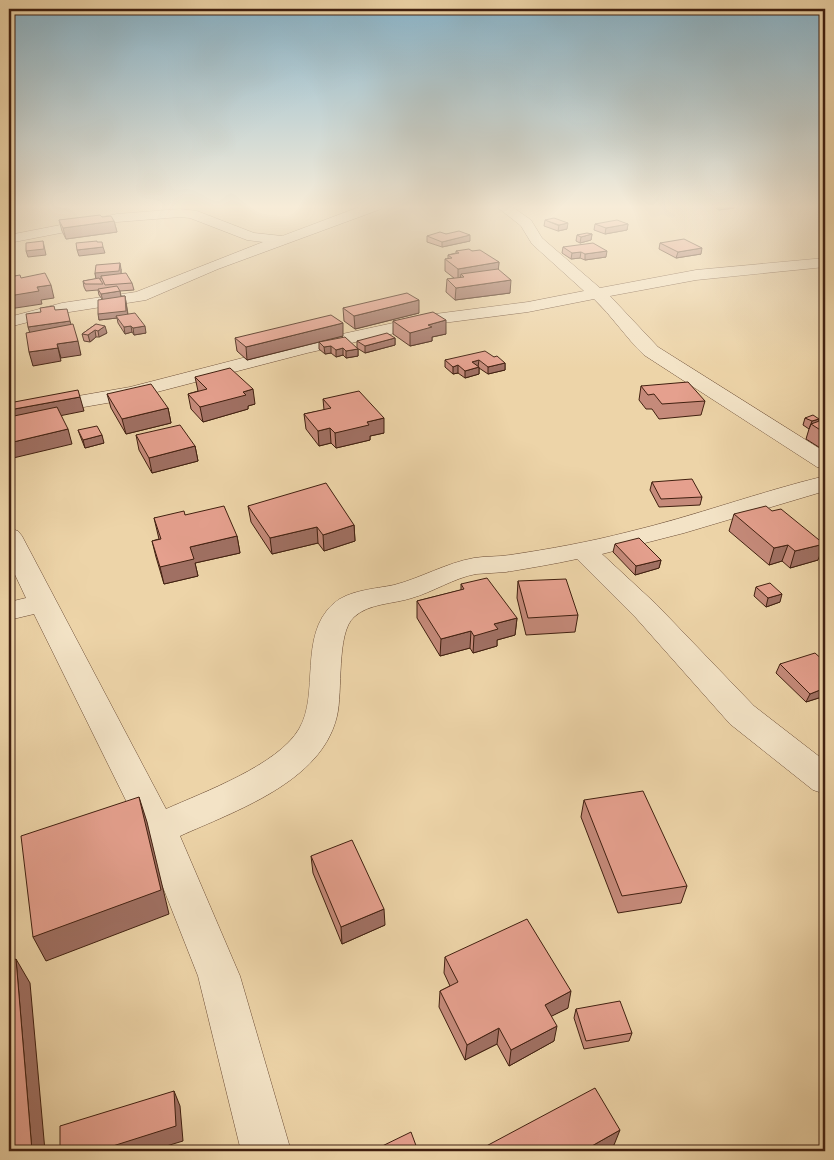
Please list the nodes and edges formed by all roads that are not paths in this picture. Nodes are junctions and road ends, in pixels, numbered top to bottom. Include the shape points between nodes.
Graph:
1 (229, 260) edge
2 (559, 260) edge
3 (825, 262) edge
4 (598, 293) junction
5 (9, 322) edge
6 (9, 414) edge
7 (825, 462) edge
8 (825, 483) edge
9 (9, 536) edge
10 (583, 550) junction
11 (25, 607) edge
12 (825, 780) edge
13 (158, 829) junction
14 (266, 1151) edge

1 - 5 street via 140,296 62,308
2 - 4 street
3 - 4 street via 696,276
4 - 6 street via 387,328 130,393
4 - 7 street via 651,351
8 - 10 street via 712,518
9 - 11 street
10 - 12 street via 646,611 742,715
10 - 13 street via 475,566 344,610 336,620 330,641 322,713 305,748 287,765
11 - 13 street
13 - 14 street via 219,976

